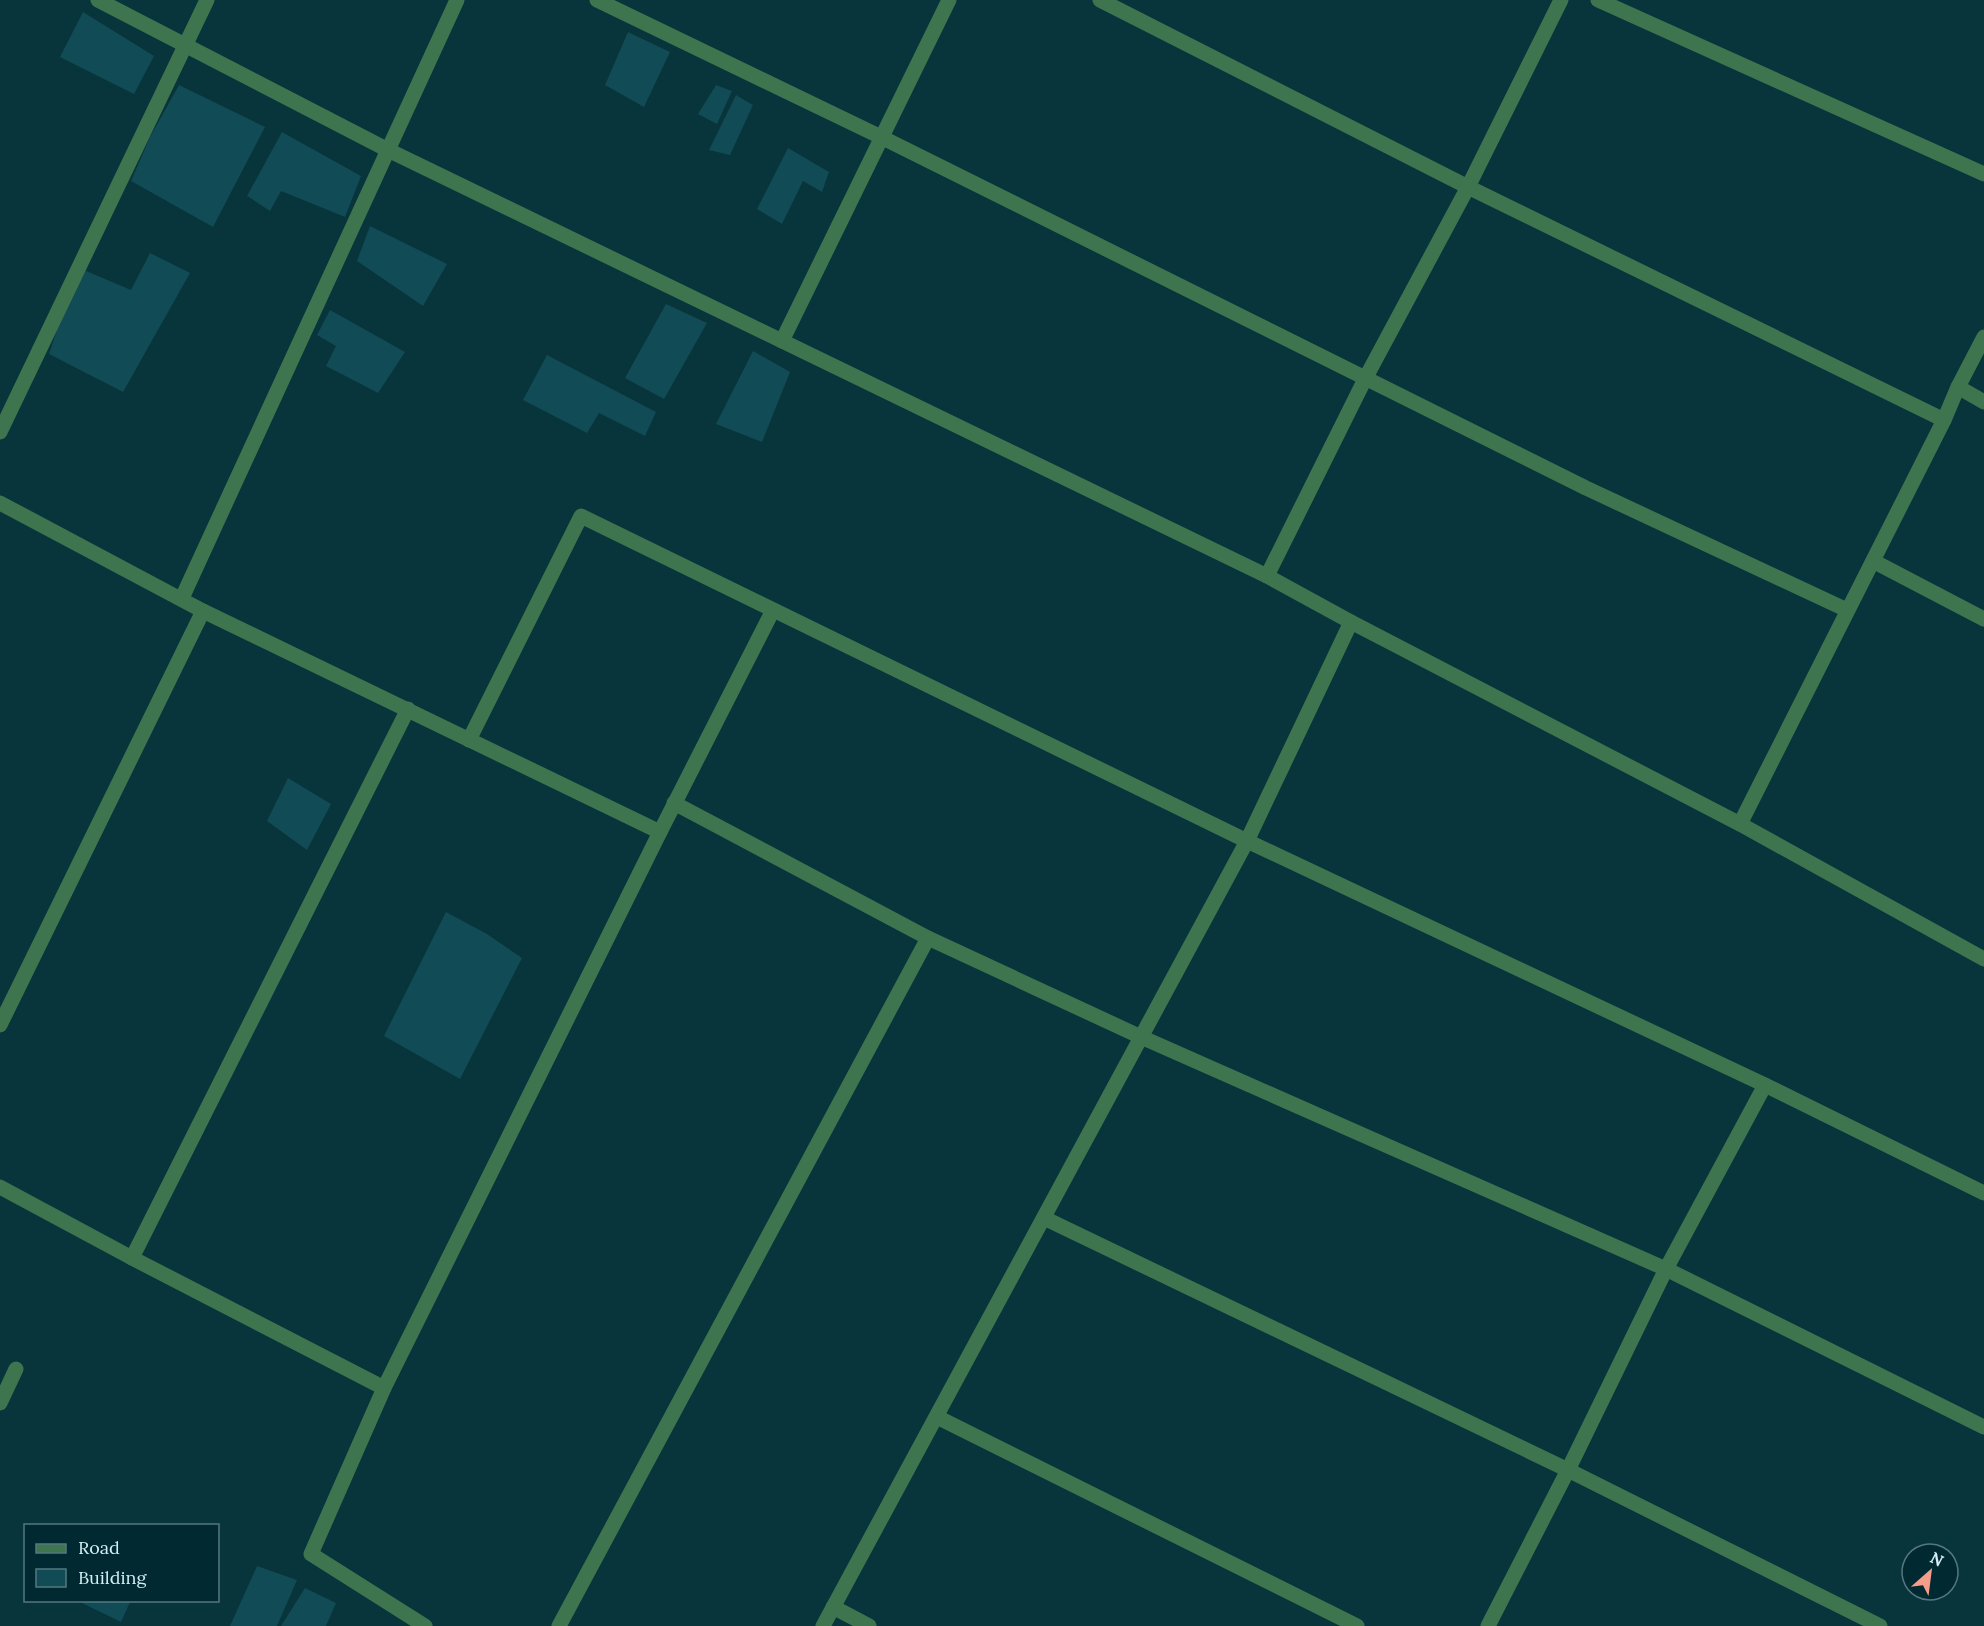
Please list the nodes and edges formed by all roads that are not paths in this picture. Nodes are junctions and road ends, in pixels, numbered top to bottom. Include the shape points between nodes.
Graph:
1 (98, 0) edge
2 (207, 0) edge
3 (457, 0) edge
4 (597, 0) edge
5 (949, 0) edge
6 (1100, 0) edge
7 (1561, 0) edge
8 (1598, 0) edge
9 (185, 45) junction
10 (881, 137) junction
11 (388, 150) junction
12 (1984, 174) edge
13 (1468, 187) junction
14 (1984, 337) edge
15 (782, 340) junction
16 (1365, 379) junction
17 (1958, 387) junction
18 (1984, 402) edge
19 (1944, 420) junction
20 (0, 432) edge
21 (1, 508) edge
22 (1873, 561) junction
23 (1267, 576) junction
24 (182, 598) junction
25 (773, 610) junction
26 (1847, 610) junction
27 (202, 611) junction
28 (1984, 619) edge
29 (1351, 622) junction
30 (408, 709) junction
31 (469, 740) junction
32 (674, 803) junction
33 (1740, 824) junction
34 (660, 832) junction
35 (1247, 841) junction
36 (928, 938) junction
37 (1984, 959) edge
38 (0, 1025) edge
39 (1141, 1037) junction
40 (1765, 1085) junction
41 (0, 1186) edge
42 (1984, 1193) edge
43 (1044, 1218) junction
44 (132, 1258) junction
45 (1666, 1269) junction
46 (16, 1369) dead end
47 (384, 1388) junction
48 (0, 1403) edge
49 (937, 1417) junction
50 (1984, 1427) edge
51 (1568, 1470) junction
52 (833, 1607) junction
53 (425, 1626) edge
54 (559, 1626) edge
55 (823, 1626) edge
56 (869, 1626) edge
57 (1357, 1626) edge
58 (1488, 1626) edge
59 (1880, 1626) edge

1 - 9 street
2 - 9 street
3 - 11 street
4 - 10 street
5 - 10 street
6 - 13 street
7 - 13 street
8 - 12 street
9 - 11 street
9 - 20 street
10 - 15 street
10 - 16 street
11 - 15 street
11 - 24 street
13 - 16 street
13 - 19 street
14 - 17 street
15 - 23 street
16 - 23 street
16 - 26 street
17 - 18 street
17 - 19 street
19 - 22 street
21 - 24 street
22 - 26 street
22 - 28 street
23 - 29 street
24 - 27 street
25 - 31 street via 581,516
25 - 32 street
25 - 35 street
26 - 33 street
27 - 30 street
27 - 38 street
29 - 33 street
29 - 35 street
30 - 31 street
30 - 44 street
31 - 34 street
32 - 34 street
32 - 36 street
33 - 37 street
34 - 47 street
35 - 39 street
35 - 40 street
36 - 39 street
36 - 54 street
39 - 43 street
39 - 45 street
40 - 42 street
40 - 45 street
41 - 44 street
43 - 49 street
43 - 51 street
44 - 47 street
45 - 50 street
45 - 51 street
46 - 48 street
47 - 53 street via 311,1554
49 - 52 street
49 - 57 street
51 - 58 street
51 - 59 street
52 - 55 street
52 - 56 street

